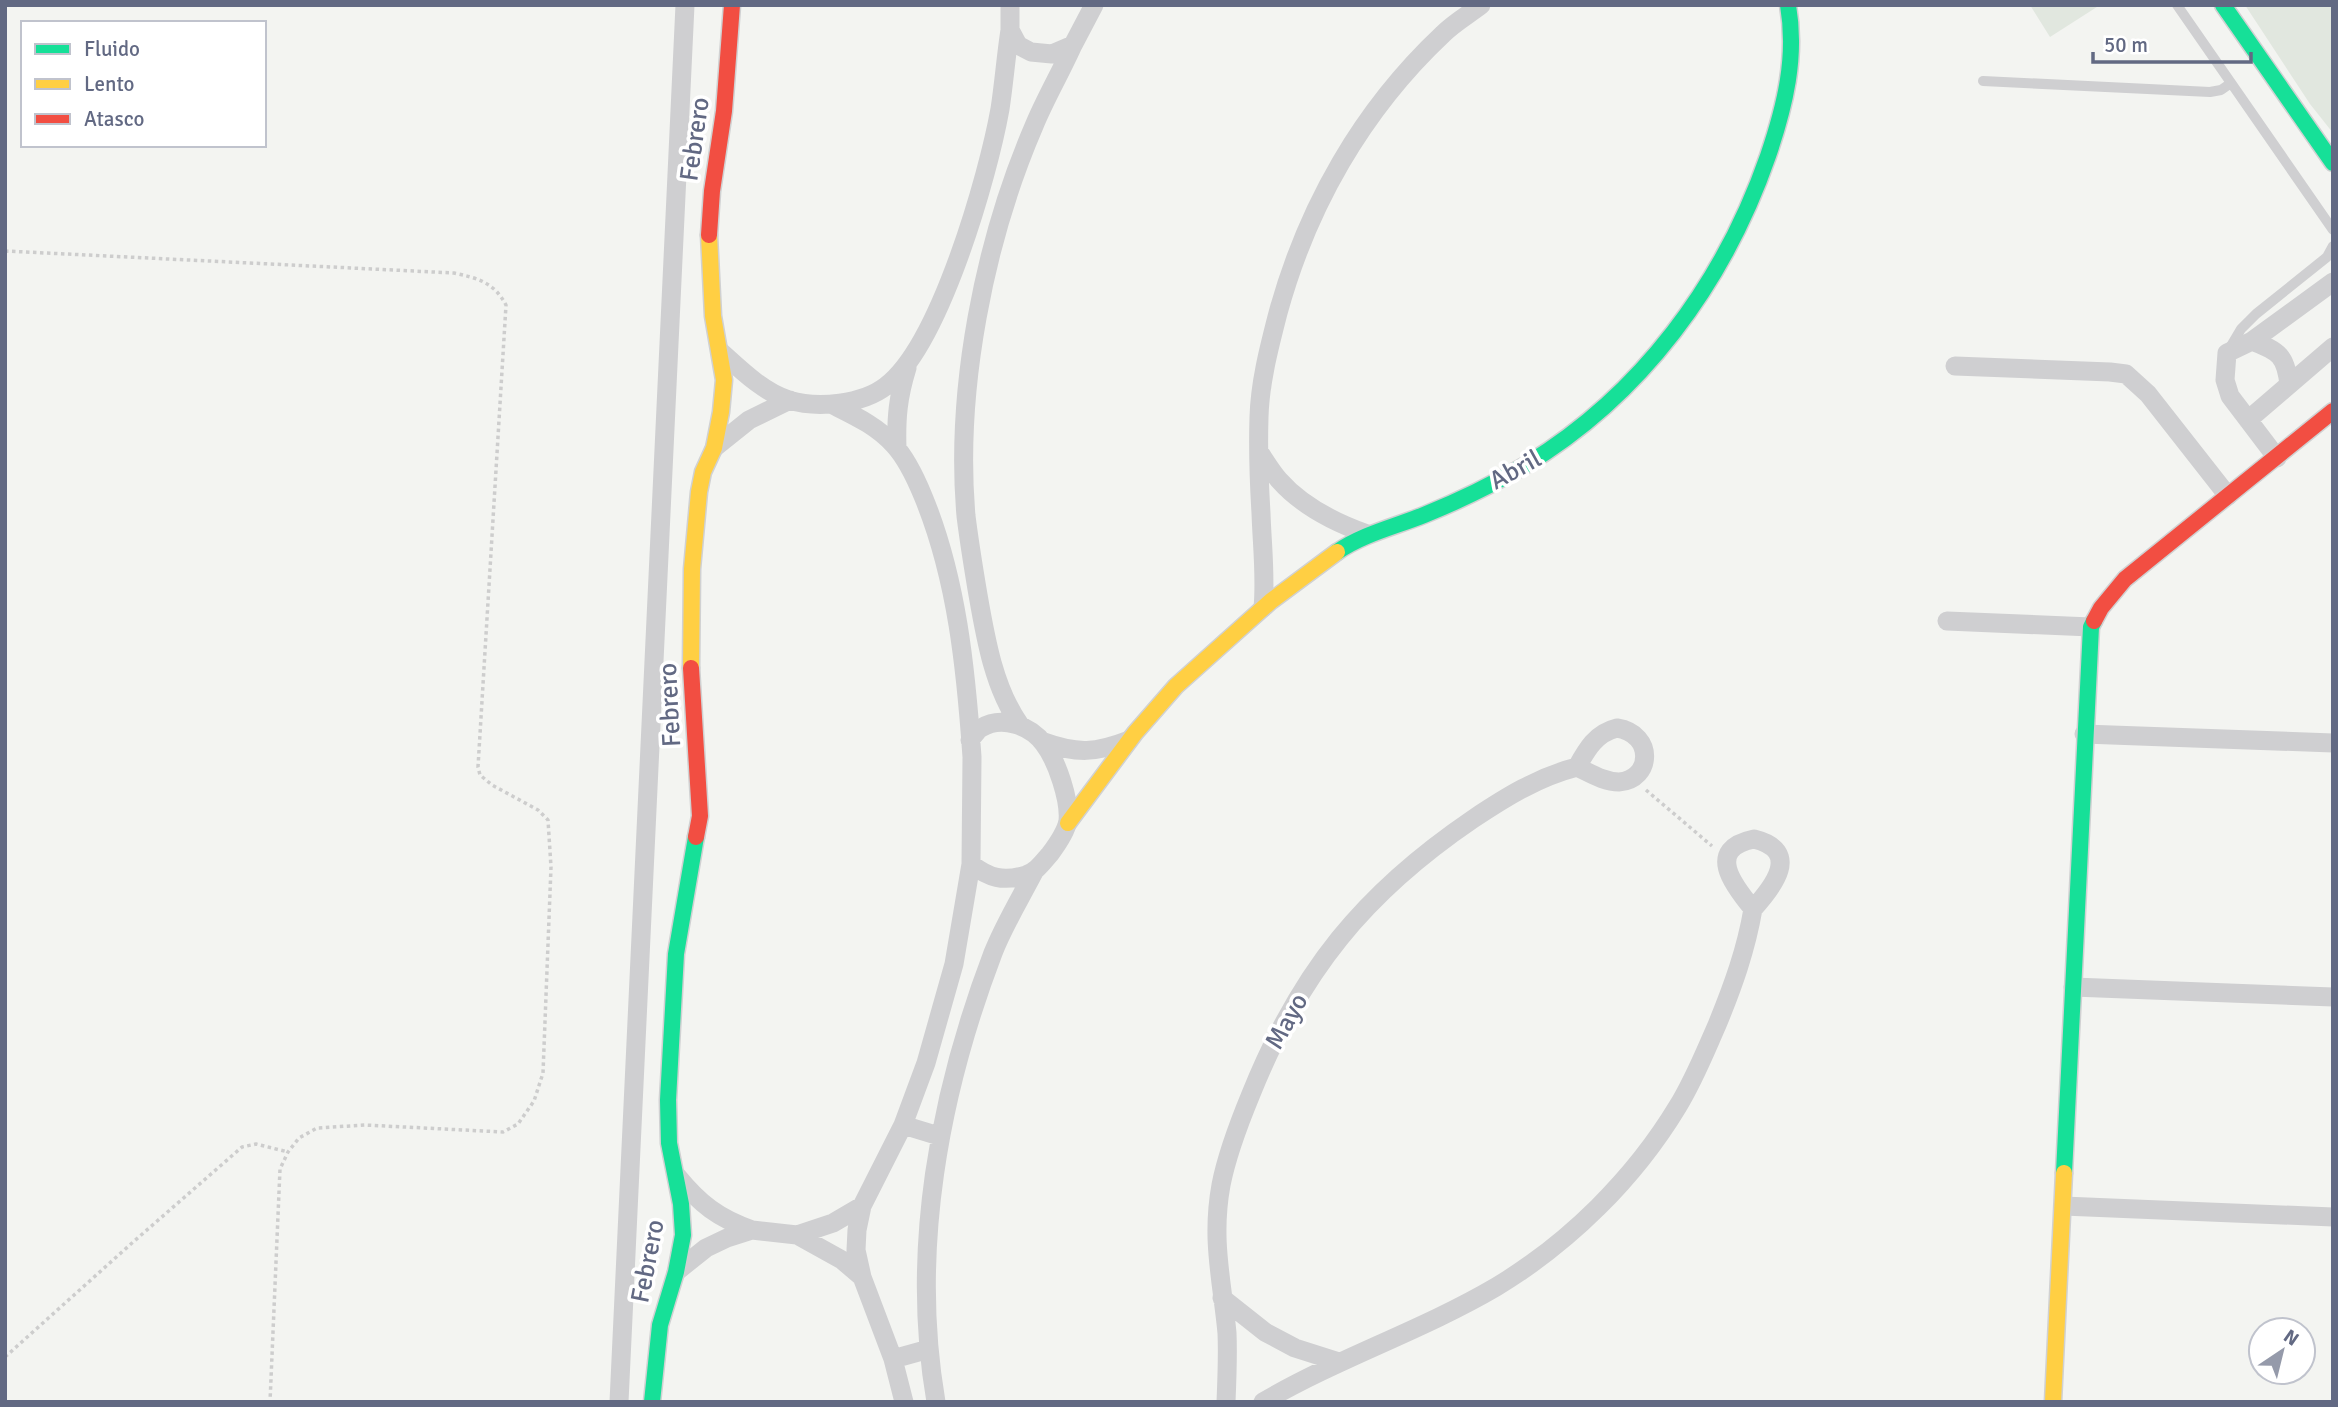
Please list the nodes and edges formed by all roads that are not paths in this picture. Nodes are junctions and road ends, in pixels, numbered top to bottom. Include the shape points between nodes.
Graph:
1 (685, 5) edge
2 (732, 5) edge
3 (1010, 5) edge
4 (1094, 5) edge
5 (1481, 5) edge
6 (1788, 5) edge
7 (2178, 5) edge
8 (2224, 5) edge
9 (1010, 30) junction
10 (1073, 45) junction
11 (1983, 81) dead end
12 (2231, 83) junction
13 (2333, 163) edge
14 (2333, 230) edge
15 (2333, 246) edge
16 (2333, 282) edge
17 (943, 295) junction
18 (980, 303) junction
19 (2252, 341) junction
20 (2333, 347) edge
21 (720, 351) junction
22 (2227, 353) junction
23 (910, 361) junction
24 (1955, 366) dead end
25 (2289, 385) junction
26 (790, 400) junction
27 (833, 405) junction
28 (2333, 411) edge
29 (2248, 420) junction
30 (714, 448) junction
31 (897, 448) junction
32 (1260, 453) junction
33 (2277, 458) junction
34 (2228, 496) junction
35 (966, 515) junction
36 (935, 526) junction
37 (1367, 534) junction
38 (1263, 608) junction
39 (1947, 621) dead end
40 (2091, 627) junction
41 (1020, 725) junction
42 (2084, 734) junction
43 (971, 740) junction
44 (1129, 740) junction
45 (1044, 742) junction
46 (2333, 743) edge
47 (1577, 766) junction
48 (1068, 823) junction
49 (971, 864) junction
50 (1034, 872) junction
51 (1753, 909) junction
52 (2073, 987) junction
53 (2333, 997) edge
54 (903, 1125) junction
55 (939, 1136) junction
56 (676, 1175) junction
57 (862, 1206) junction
58 (2063, 1206) junction
59 (2333, 1217) edge
60 (752, 1230) junction
61 (797, 1235) junction
62 (676, 1272) junction
63 (862, 1278) junction
64 (1222, 1298) junction
65 (929, 1349) junction
66 (893, 1359) junction
67 (1339, 1362) junction
68 (619, 1402) edge
69 (652, 1402) edge
70 (904, 1402) edge
71 (936, 1402) edge
72 (1226, 1402) edge
73 (1263, 1402) edge
74 (2053, 1402) edge

1 - 68 street
2 - 21 street, Febrero via 709,236
3 - 9 street
4 - 10 street
5 - 32 street via 1415,61 1383,99 1329,183 1294,259 1269,349 1261,389
6 - 37 street, Abril via 1793,45 1790,75 1755,195 1713,276 1666,343 1588,423 1528,464 1435,509
7 - 12 lane
8 - 13 street
9 - 10 street via 1018,45 1031,52 1052,54
9 - 17 street via 1000,109 987,162
10 - 18 street via 1018,168
11 - 12 lane via 2210,92
12 - 14 lane
15 - 22 lane via 2327,257 2241,329
16 - 19 street
17 - 18 street via 968,296
17 - 23 street
18 - 35 street via 965,439
19 - 22 street
19 - 25 street via 2281,356
20 - 25 street
21 - 26 street via 740,370
21 - 30 street, Febrero via 724,380
22 - 29 street via 2225,380 2230,396
23 - 27 street via 887,386 865,398
23 - 31 street via 899,396
24 - 34 street via 2126,374 2148,394
25 - 29 street
26 - 27 street
26 - 30 street via 749,420
27 - 31 street via 863,419
28 - 33 street
29 - 33 street
30 - 56 street, Febrero via 699,492 692,569 691,691 700,816 674,994 668,1121
31 - 36 street
32 - 37 street via 1279,481 1306,503
32 - 38 street
33 - 34 street
34 - 40 street via 2125,579
35 - 36 street
35 - 41 street via 983,625 999,683
36 - 43 street via 964,664
37 - 38 street, Abril
38 - 44 street, Abril via 1185,678
39 - 40 street
40 - 42 street
41 - 43 street via 997,723 981,728
41 - 45 street
42 - 46 street
42 - 52 street
43 - 49 street
44 - 45 street via 1093,751 1066,750
44 - 48 street, Abril
45 - 48 street via 1057,767
47 - 47 street via 1606,730 1629,730 1644,747 1640,770 1621,782
47 - 64 street, Mayo via 1498,802 1408,867 1360,913 1309,979 1264,1060 1221,1184 1216,1247
48 - 50 street
49 - 50 street via 985,875 1010,880
49 - 54 street via 954,964
50 - 55 street via 994,952
51 - 51 street via 1780,871 1775,849 1754,839 1741,841 1727,858 1731,881
51 - 67 street via 1738,973 1692,1080 1677,1108 1613,1191 1580,1225 1495,1287
52 - 53 street
52 - 58 street
54 - 55 street
54 - 57 street
55 - 65 street via 927,1262
56 - 60 street via 698,1201
56 - 62 street, Febrero via 683,1235
57 - 61 street
57 - 63 street via 856,1250
58 - 59 street
58 - 74 street
60 - 61 street
60 - 62 street via 706,1248
61 - 63 street via 842,1260
62 - 69 street, Febrero via 660,1325
63 - 66 street
64 - 67 street via 1265,1332 1295,1348
64 - 72 street, Mayo
65 - 66 street
65 - 71 street
66 - 70 street
67 - 73 street

